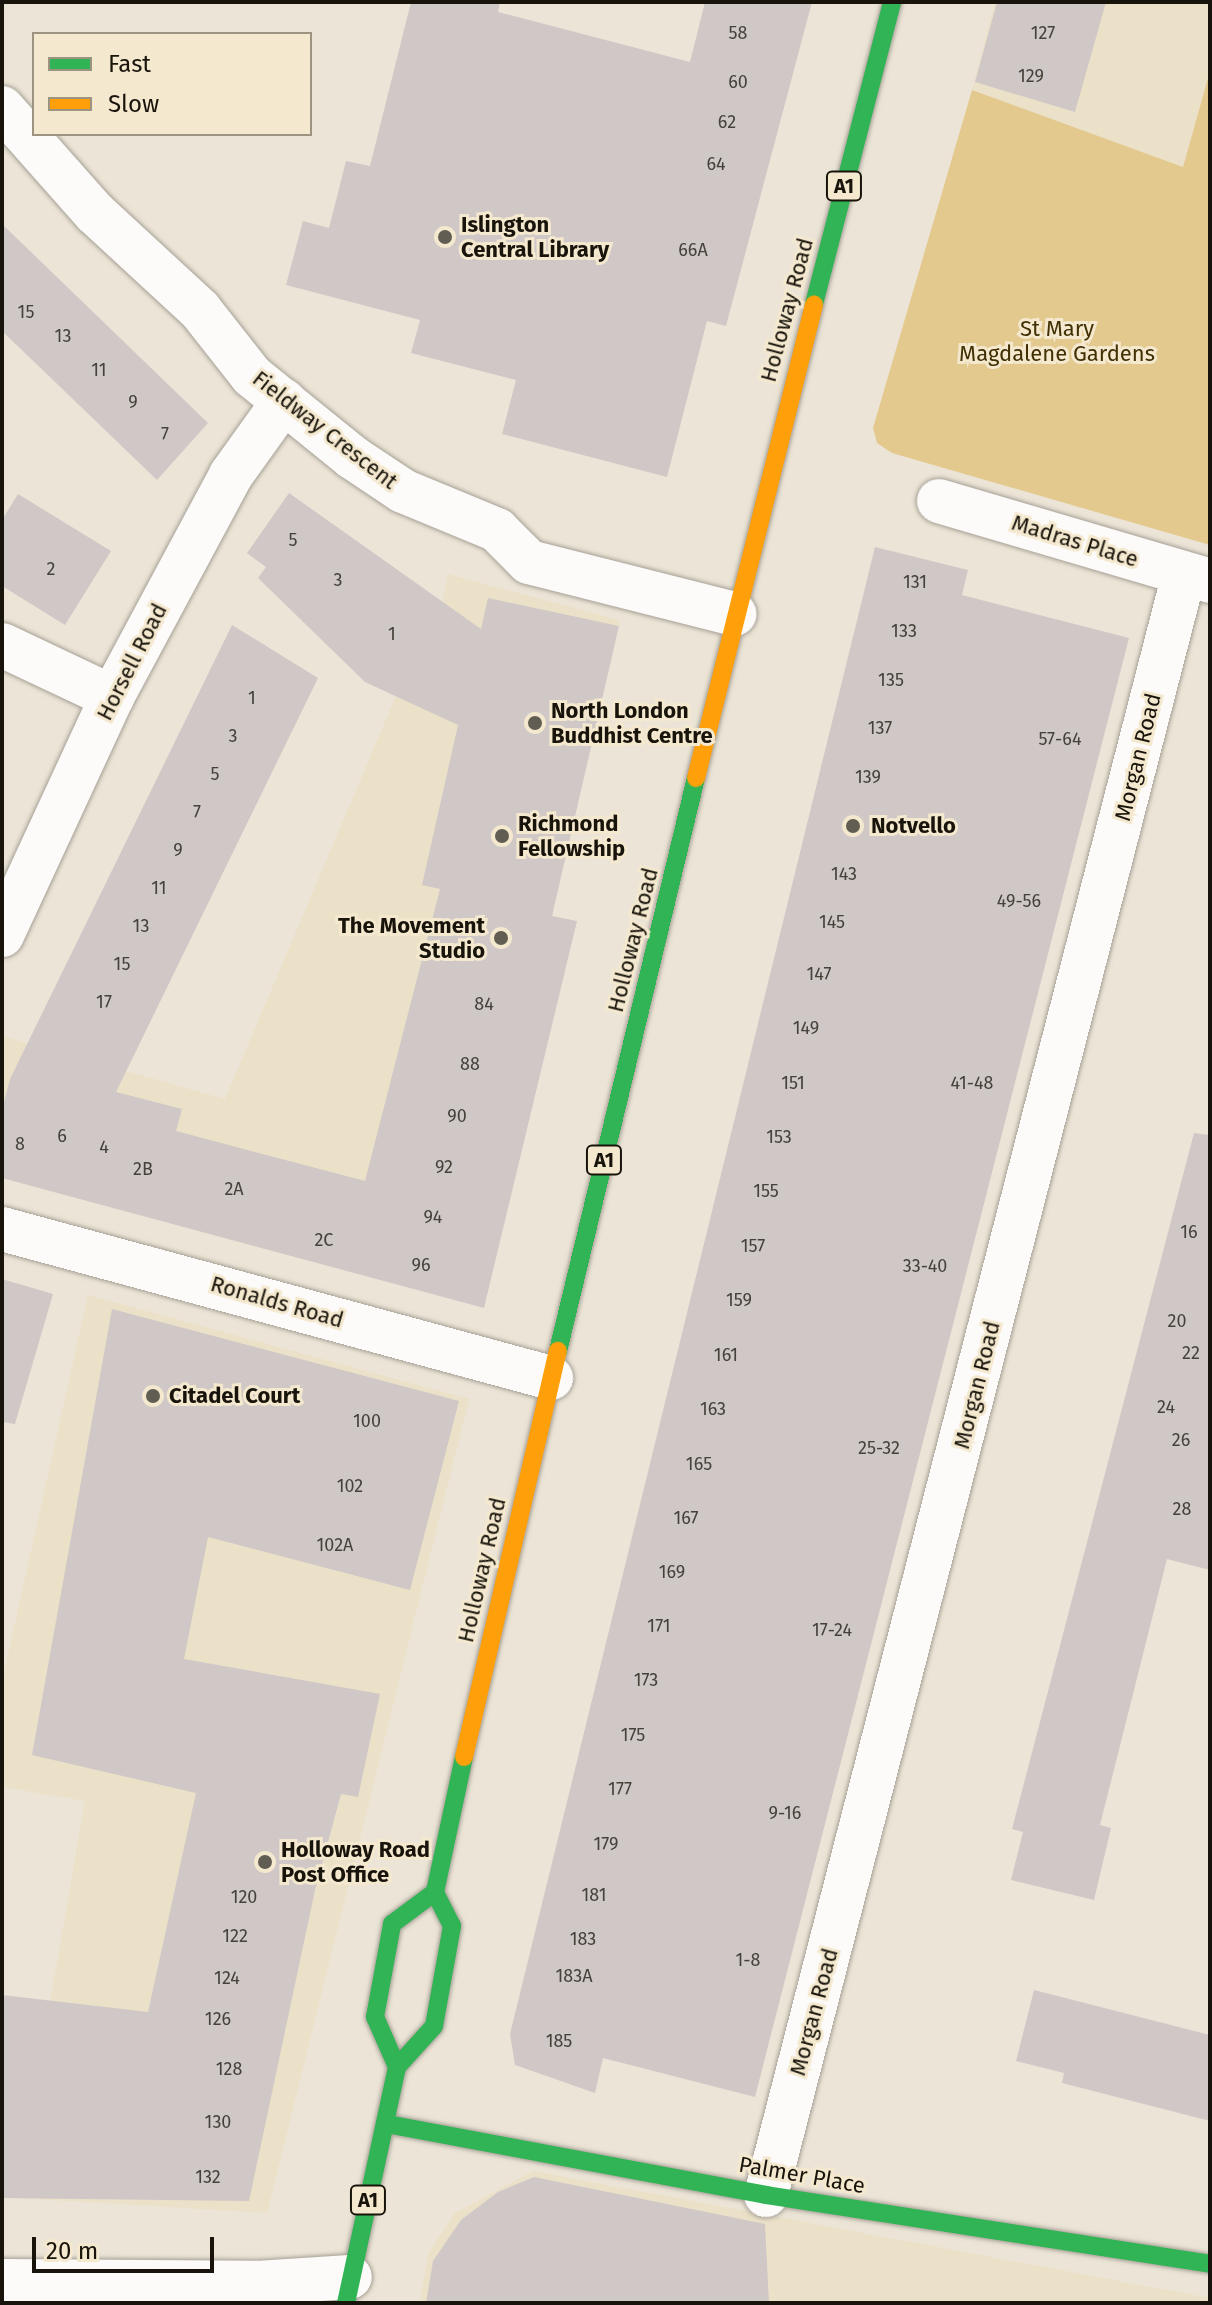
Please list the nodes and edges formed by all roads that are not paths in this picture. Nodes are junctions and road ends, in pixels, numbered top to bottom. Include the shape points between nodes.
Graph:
1 (892, 2) edge
2 (2, 108) edge
3 (284, 401) junction
4 (939, 501) dead end
5 (1197, 578) edge
6 (735, 614) junction
7 (2, 645) edge
8 (112, 697) junction
9 (2, 935) edge
10 (2, 1229) edge
11 (551, 1378) junction
12 (435, 1892) junction
13 (397, 2067) junction
14 (387, 2124) junction
15 (766, 2195) junction
16 (1210, 2264) edge
17 (2, 2281) edge
18 (348, 2290) edge

1 - 6 main road, Holloway Road / A1
2 - 3 street, Fieldway Crescent via 95,213 200,310 252,376
3 - 6 street, Fieldway Crescent via 403,491 497,530 529,562
3 - 8 street, Horsell Road via 231,475
4 - 5 street, Madras Place
5 - 15 street, Morgan Road
6 - 11 main road, Holloway Road / A1
7 - 8 street
8 - 9 street, Horsell Road
10 - 11 street, Ronalds Road
11 - 12 main road, Holloway Road / A1
12 - 13 main road via 452,1926 434,2026
12 - 13 main road via 392,1924 375,2017
13 - 14 main road, A1
14 - 15 main road, Palmer Place
14 - 18 main road, A1
15 - 16 main road, Palmer Place
17 - 18 street via 257,2283

